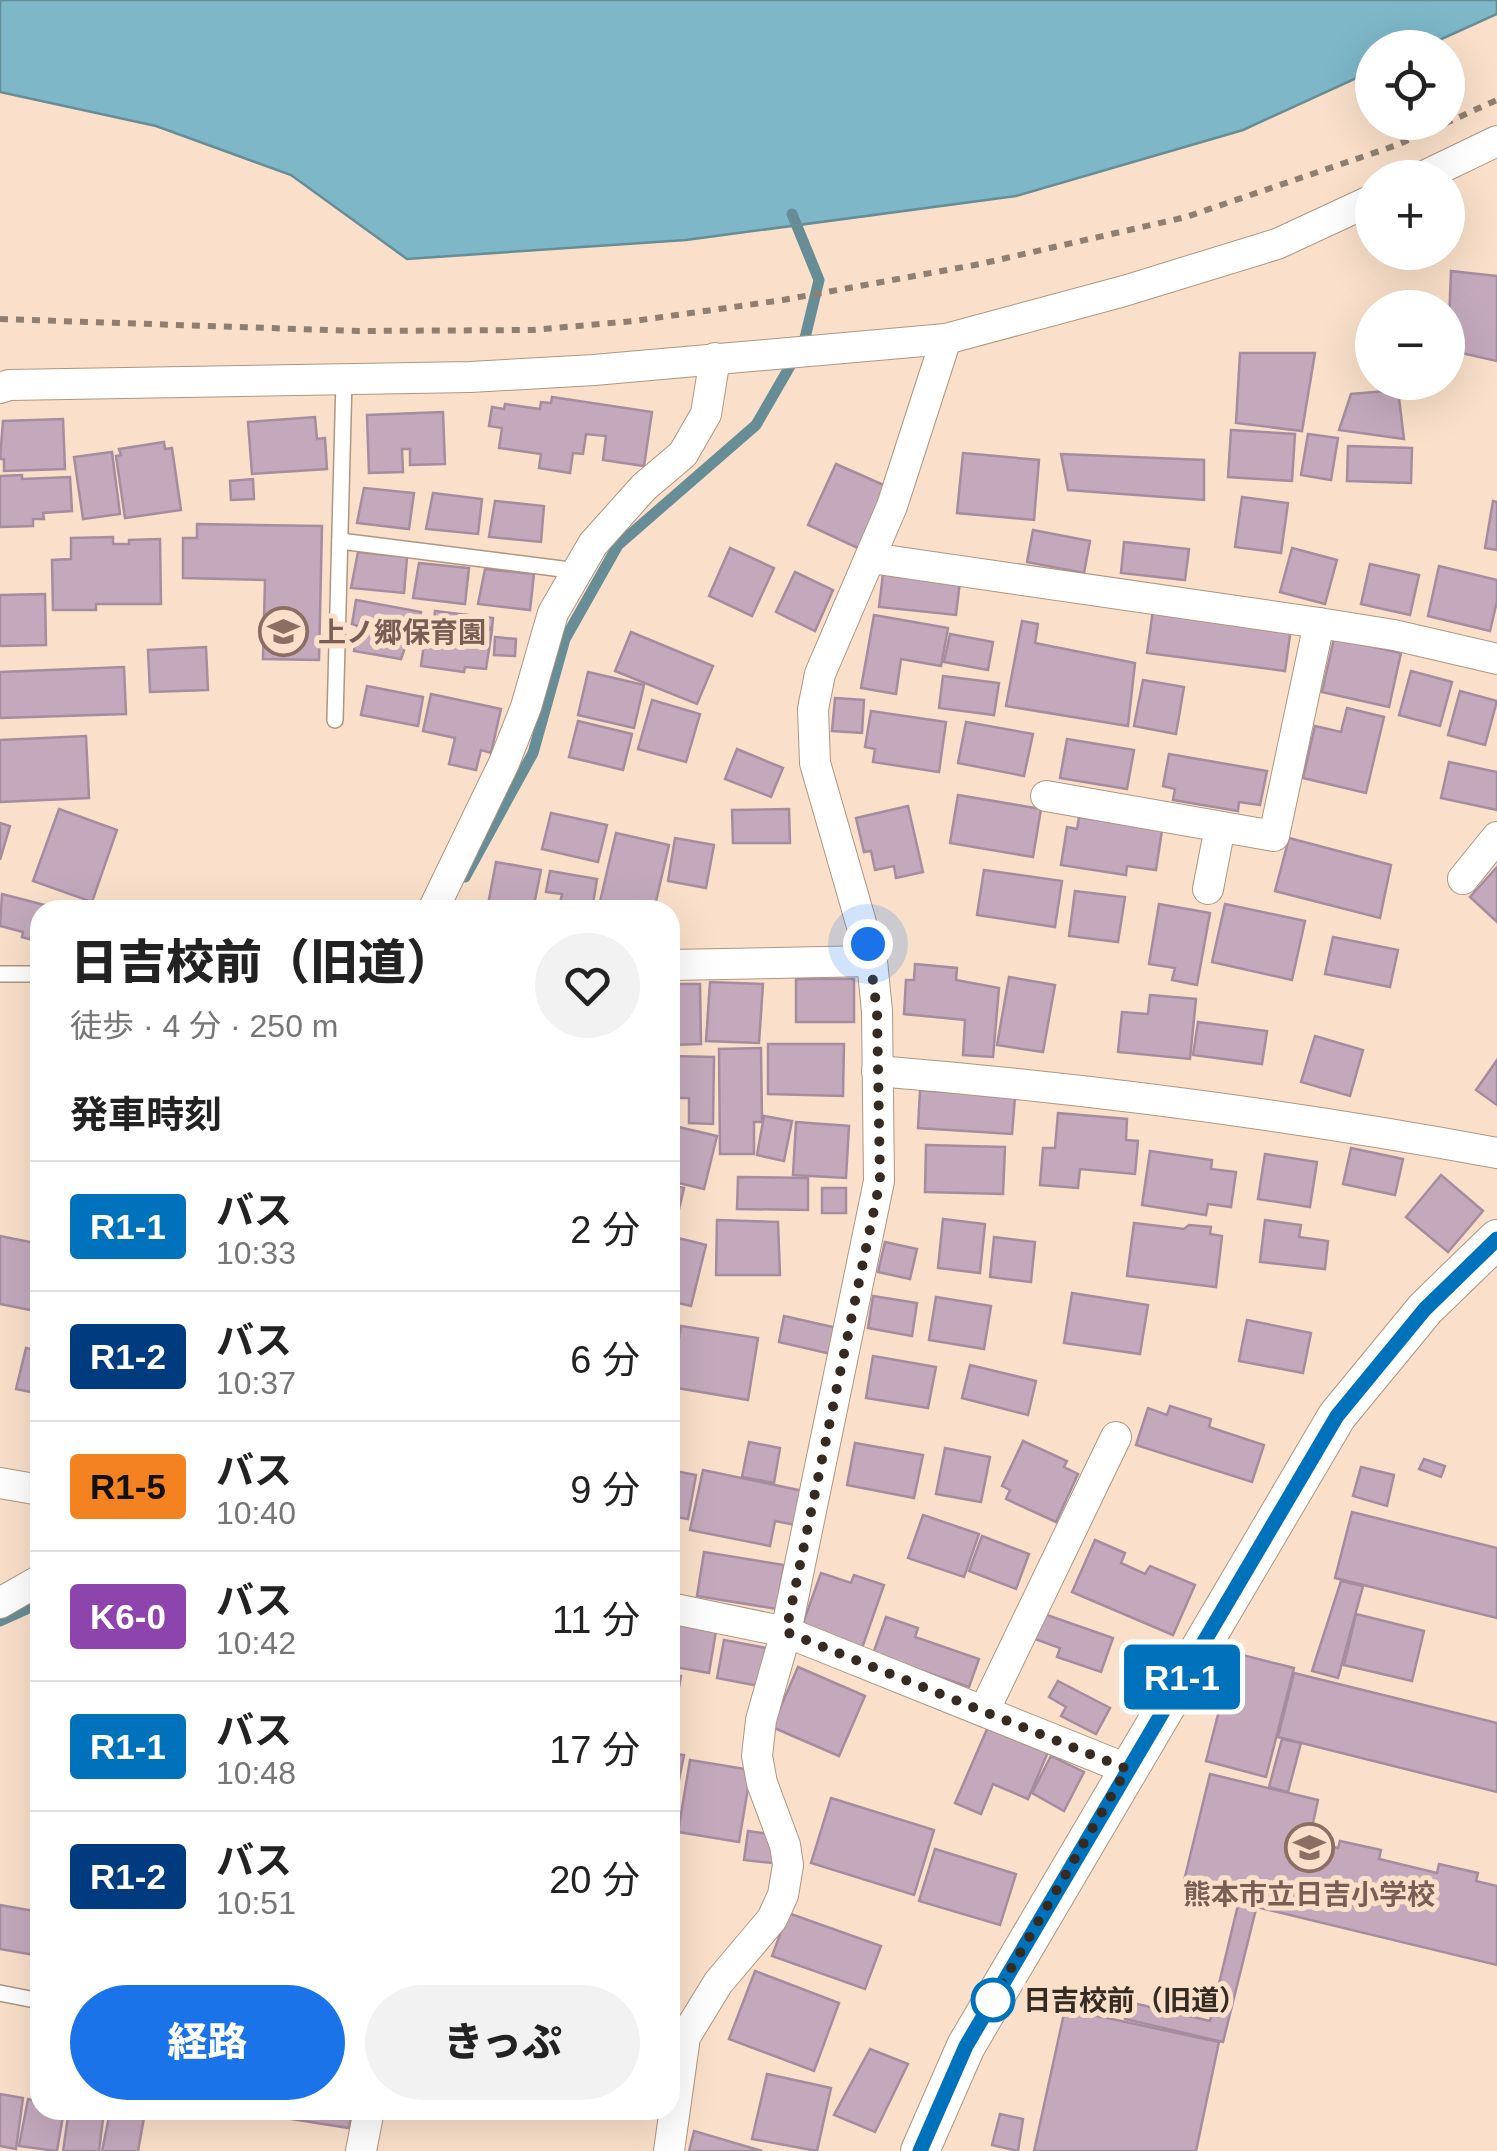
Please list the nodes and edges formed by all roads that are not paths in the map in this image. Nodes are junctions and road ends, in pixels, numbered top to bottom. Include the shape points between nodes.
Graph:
1 (1497, 141) edge
2 (1457, 160) edge
3 (1355, 208) edge
4 (946, 339) junction
5 (715, 358) junction
6 (344, 380) junction
7 (0, 388) edge
8 (340, 541) junction
9 (871, 558) junction
10 (578, 571) junction
11 (1320, 623) junction
12 (1497, 659) edge
13 (335, 720) dead end
14 (1046, 796) dead end
15 (1220, 827) junction
16 (1497, 837) edge
17 (1463, 879) dead end
18 (1208, 889) dead end
19 (438, 900) edge
20 (872, 962) junction
21 (680, 964) edge
22 (0, 974) edge
23 (30, 974) edge
24 (878, 1071) junction
25 (1497, 1153) edge
26 (1497, 1239) edge
27 (1116, 1437) dead end
28 (0, 1482) edge
29 (30, 1488) edge
30 (30, 1586) edge
31 (0, 1603) edge
32 (680, 1610) edge
33 (786, 1632) junction
34 (984, 1711) junction
35 (1127, 1769) junction
36 (0, 1993) edge
37 (30, 1998) edge
38 (680, 2073) edge
39 (367, 2120) edge
40 (673, 2120) edge
41 (362, 2151) edge
42 (669, 2151) edge
43 (920, 2151) edge

1 - 2 street
3 - 4 street via 1277,244
4 - 5 street
4 - 9 street
5 - 6 street
5 - 10 street via 706,414 683,454 644,487
6 - 7 street
6 - 8 lane
8 - 10 lane
8 - 13 lane
9 - 11 street
9 - 20 street via 820,674 812,734 822,794
10 - 19 street via 553,613 504,764
11 - 12 street
11 - 15 street via 1274,836
14 - 15 street
15 - 18 street
16 - 17 street
20 - 21 street
20 - 24 street
22 - 23 lane
24 - 25 street via 1046,1085
24 - 33 street via 877,1199
26 - 35 street via 1425,1309 1337,1416
27 - 34 street
28 - 29 street
30 - 31 street
32 - 33 street
33 - 34 street
33 - 38 street via 760,1720 757,1756 786,1845 784,1895 685,2038
34 - 35 street
35 - 43 street via 966,2046
36 - 37 lane
39 - 41 street
40 - 42 street

